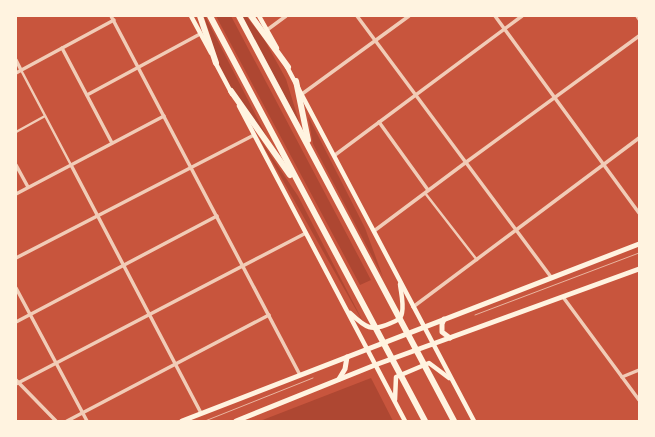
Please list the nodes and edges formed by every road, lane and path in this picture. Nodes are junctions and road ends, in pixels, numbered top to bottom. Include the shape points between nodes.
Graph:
1 (111, 16) edge
2 (191, 16) edge
3 (200, 16) edge
4 (210, 16) edge
5 (239, 16) edge
6 (251, 16) edge
7 (259, 16) edge
8 (286, 16) edge
9 (357, 16) edge
10 (409, 16) edge
11 (495, 16) edge
12 (522, 16) edge
13 (636, 16) edge
14 (639, 19) edge
15 (114, 20) junction
16 (505, 29) junction
17 (267, 30) junction
18 (200, 34) junction
19 (639, 36) edge
20 (376, 41) junction
21 (62, 48) junction
22 (16, 60) edge
23 (216, 63) junction
24 (138, 67) junction
25 (288, 67) junction
26 (21, 70) junction
27 (16, 73) edge
28 (296, 81) junction
29 (231, 91) junction
30 (302, 94) junction
31 (87, 95) junction
32 (414, 95) junction
33 (554, 97) junction
34 (45, 116) junction
35 (164, 116) junction
36 (379, 122) junction
37 (16, 132) edge
38 (254, 135) junction
39 (639, 138) edge
40 (112, 143) junction
41 (309, 147) junction
42 (335, 155) junction
43 (465, 163) junction
44 (16, 165) edge
45 (71, 165) junction
46 (603, 165) junction
47 (191, 167) junction
48 (28, 188) junction
49 (426, 191) junction
50 (16, 194) edge
51 (305, 196) junction
52 (639, 213) edge
53 (97, 215) junction
54 (217, 216) junction
55 (515, 230) junction
56 (374, 231) junction
57 (306, 233) junction
58 (639, 244) edge
59 (16, 258) edge
60 (477, 260) junction
61 (124, 266) junction
62 (243, 266) junction
63 (639, 269) edge
64 (551, 277) junction
65 (400, 280) junction
66 (16, 288) edge
67 (563, 297) junction
68 (413, 307) junction
69 (347, 311) junction
70 (149, 314) junction
71 (30, 315) junction
72 (269, 315) junction
73 (444, 319) junction
74 (16, 322) edge
75 (424, 327) junction
76 (450, 338) junction
77 (432, 344) junction
78 (367, 349) junction
79 (347, 357) junction
80 (56, 363) junction
81 (175, 364) junction
82 (375, 365) junction
83 (639, 370) edge
84 (300, 375) junction
85 (622, 377) junction
86 (339, 379) junction
87 (17, 382) edge
88 (453, 382) junction
89 (639, 400) edge
90 (395, 402) junction
91 (82, 413) junction
92 (201, 413) junction
93 (56, 421) edge
94 (67, 421) edge
95 (87, 421) edge
96 (182, 421) edge
97 (236, 421) edge
98 (405, 421) edge
99 (425, 421) edge
100 (454, 421) edge
101 (474, 421) edge

1 - 15 street
2 - 18 main road
3 - 23 highway
4 - 51 highway
5 - 41 highway
6 - 25 highway
7 - 17 main road
8 - 17 street
9 - 20 street
10 - 20 street
11 - 16 street
12 - 16 street
13 - 14 street
15 - 21 street
15 - 24 street
16 - 32 street
16 - 33 street
17 - 25 main road
18 - 23 main road
18 - 24 street
19 - 33 street
20 - 30 street
20 - 32 street
21 - 26 street
21 - 31 street
22 - 26 street
23 - 29 main road
24 - 31 street
24 - 35 street
25 - 28 main road
26 - 27 street
26 - 34 street
28 - 30 main road
28 - 41 highway
29 - 38 main road
29 - 51 highway
30 - 42 main road
31 - 40 street
32 - 36 street
32 - 43 street
33 - 43 street
33 - 46 street
34 - 37 street
34 - 45 street
35 - 40 street
35 - 47 street
36 - 42 street
36 - 49 street
38 - 47 street
38 - 57 main road
39 - 46 street
40 - 45 street
41 - 100 highway
42 - 56 main road
43 - 49 street
43 - 55 street
44 - 48 street
45 - 48 street
45 - 53 street
46 - 52 street
46 - 55 street
47 - 53 street
47 - 54 street
48 - 50 street
49 - 56 street
49 - 60 street
51 - 99 highway
53 - 59 street
53 - 61 street
54 - 61 street
54 - 62 street
55 - 60 street
55 - 64 street
56 - 65 main road
57 - 62 street
57 - 69 main road
58 - 64 main road
60 - 68 street
61 - 70 street
61 - 71 street
62 - 70 street
62 - 72 street
63 - 67 main road
64 - 73 main road
65 - 68 main road
65 - 69 main road via 403,311 398,320 374,329 363,325
66 - 71 street
67 - 76 main road
67 - 85 street
68 - 75 main road
69 - 78 main road
70 - 80 street
70 - 81 street
71 - 74 street
71 - 80 street
72 - 81 street
72 - 84 street
73 - 75 main road
73 - 76 main road via 442,332
75 - 77 main road
75 - 78 main road
76 - 77 main road
77 - 82 main road
77 - 88 main road
78 - 79 main road
78 - 82 main road
79 - 84 main road
79 - 86 main road via 345,369
80 - 87 street
80 - 91 street
81 - 91 street
81 - 92 street
82 - 86 main road
82 - 90 main road
83 - 85 street
84 - 92 main road
85 - 89 street
86 - 97 main road
87 - 93 street
88 - 90 main road via 436,366 426,363 396,377
88 - 101 main road
90 - 98 main road
91 - 94 street
91 - 95 street
92 - 96 main road

